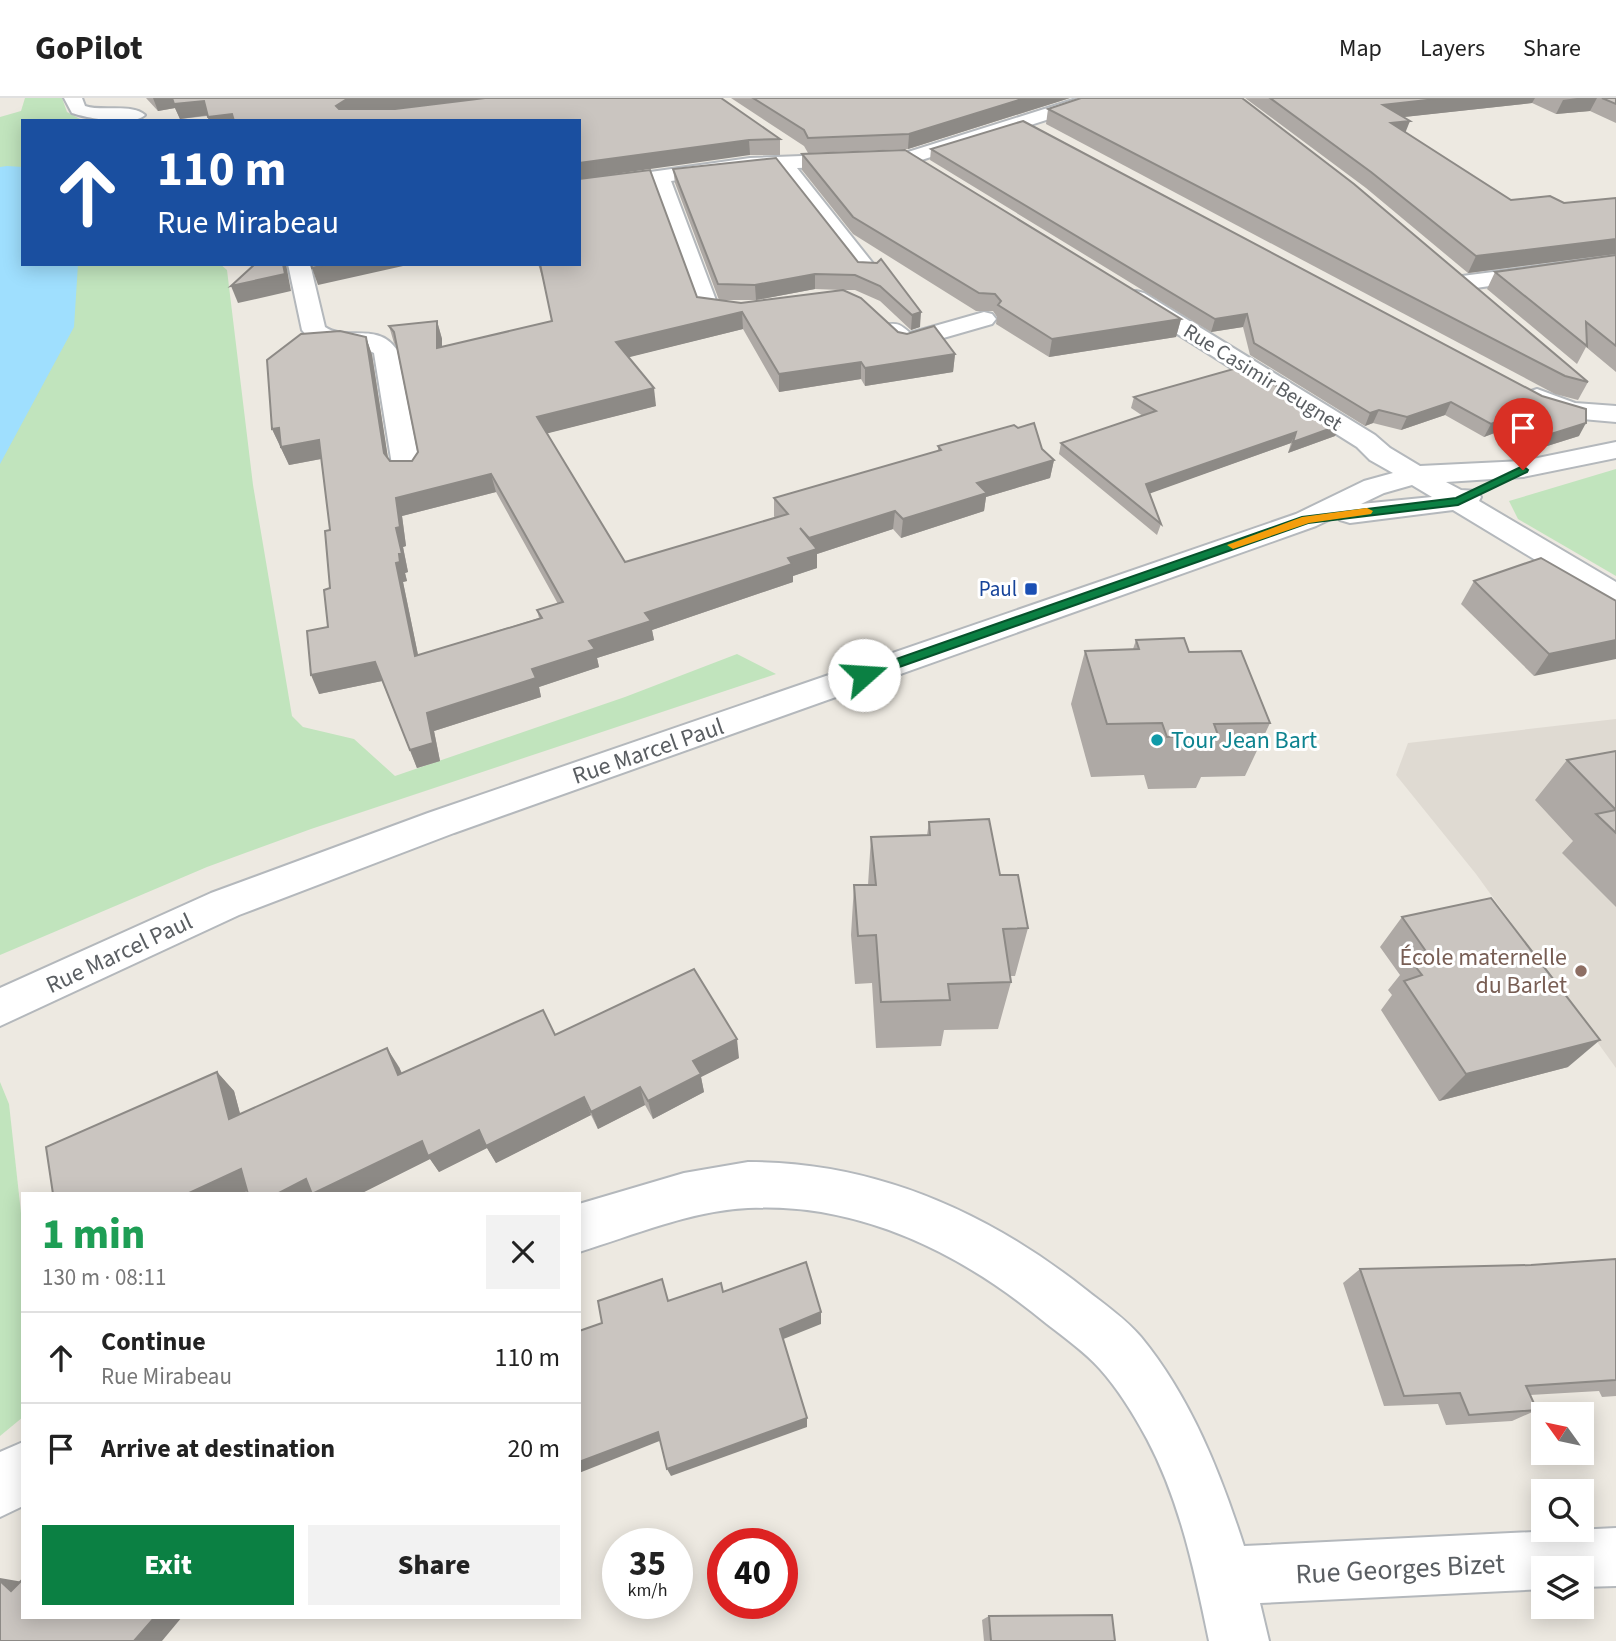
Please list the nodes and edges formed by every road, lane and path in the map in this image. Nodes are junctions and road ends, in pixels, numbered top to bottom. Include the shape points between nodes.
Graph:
1 (73, 98) edge
2 (122, 98) edge
3 (1090, 99) edge
4 (139, 118) edge
5 (1024, 123) junction
6 (1050, 137) edge
7 (787, 155) junction
8 (909, 158) junction
9 (934, 173) edge
10 (660, 177) junction
11 (581, 188) edge
12 (1616, 262) edge
13 (1441, 265) edge
14 (299, 266) edge
15 (867, 271) edge
16 (1462, 283) junction
17 (1121, 289) edge
18 (1483, 300) edge
19 (770, 307) edge
20 (877, 315) edge
21 (984, 319) edge
22 (1585, 387) edge
23 (1521, 388) edge
24 (1616, 413) edge
25 (1616, 450) edge
26 (1523, 470) junction
27 (407, 471) edge
28 (1416, 475) junction
29 (1458, 502) junction
30 (1307, 520) junction
31 (1616, 595) edge
32 (0, 1008) edge
33 (581, 1227) edge
34 (21, 1471) edge
35 (0, 1489) edge
36 (1616, 1557) edge
37 (1226, 1576) junction
38 (1239, 1641) edge

1 - 4 street via 78,110
2 - 4 street
3 - 5 street
5 - 6 street
5 - 8 street
7 - 8 street via 827,162
7 - 10 street
7 - 15 street
8 - 9 street
10 - 11 street
10 - 19 street via 707,307 721,312
12 - 16 street
13 - 16 street
14 - 27 street via 314,330 327,339 367,339 384,350
16 - 18 street
17 - 28 street, Rue Casimir Beugnet
20 - 21 street via 905,342
22 - 24 street
23 - 24 street via 1571,410
25 - 26 street
26 - 28 street, Rue Marcel Paul
26 - 29 street, Rue Marcel Paul
28 - 29 street, Rue Casimir Beugnet
28 - 30 street, Rue Marcel Paul via 1374,488
29 - 30 street, Rue Marcel Paul
29 - 31 street, Rue Casimir Beugnet
30 - 32 street, Rue Marcel Paul via 225,904
33 - 37 street via 689,1195 748,1185 801,1185 860,1197 925,1220 987,1251 1047,1289 1121,1354 1166,1419 1203,1499
34 - 35 street
36 - 37 street, Rue Georges Bizet
37 - 38 street

